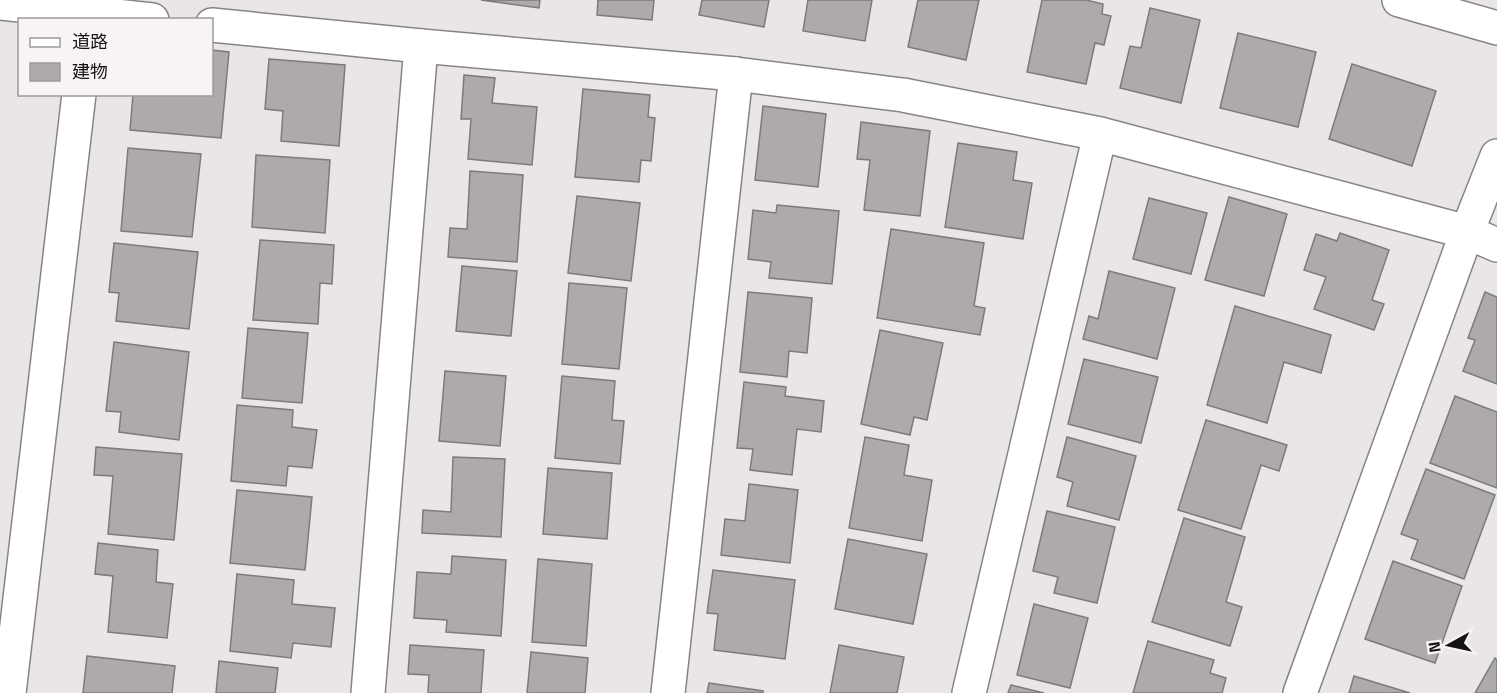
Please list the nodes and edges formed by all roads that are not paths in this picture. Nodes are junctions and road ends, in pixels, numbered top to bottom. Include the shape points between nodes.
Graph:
1 (1399, 0) edge
2 (0, 3) edge
3 (89, 11) edge
4 (138, 18) edge
5 (213, 25) edge
6 (1497, 28) edge
7 (421, 46) junction
8 (736, 74) junction
9 (79, 96) edge
10 (1100, 134) junction
11 (1497, 156) edge
12 (1467, 232) junction
13 (1497, 245) edge
14 (9, 693) edge
15 (368, 693) edge
16 (668, 693) edge
17 (969, 693) edge
18 (1300, 693) edge

1 - 6 street
2 - 3 street
3 - 4 street
5 - 7 street
7 - 8 street
7 - 15 street
8 - 10 street via 903,95
8 - 16 street
9 - 14 street
10 - 12 street
10 - 17 street
11 - 12 street
12 - 13 street
12 - 18 street

